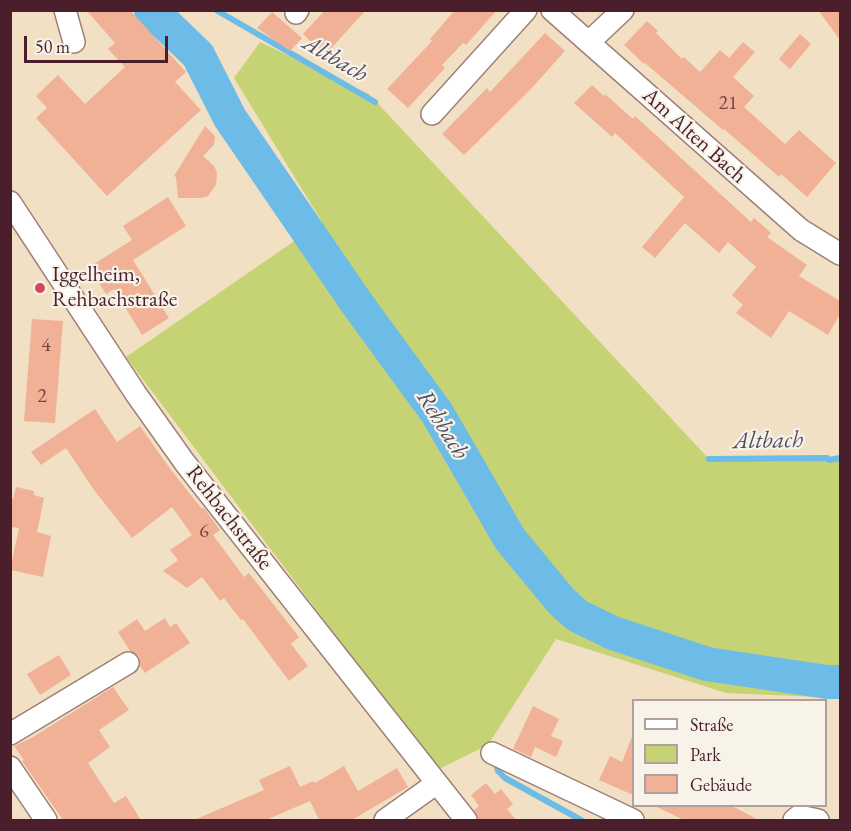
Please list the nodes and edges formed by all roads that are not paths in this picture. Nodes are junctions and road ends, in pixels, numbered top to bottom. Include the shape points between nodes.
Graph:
1 (65, 10) edge
2 (526, 10) edge
3 (552, 10) edge
4 (623, 10) edge
5 (74, 42) dead end
6 (589, 42) junction
7 (432, 114) dead end
8 (10, 202) edge
9 (840, 254) edge
10 (128, 663) dead end
11 (10, 734) edge
12 (492, 753) dead end
13 (10, 767) edge
14 (437, 783) junction
15 (46, 820) edge
16 (385, 820) edge
17 (466, 820) edge
18 (633, 820) edge
19 (794, 820) edge
20 (818, 820) edge

1 - 5 street
2 - 7 street
3 - 6 street, Am Alten Bach
4 - 6 street
6 - 9 street, Am Alten Bach via 801,230
8 - 14 street, Rehbachstraße via 185,463
10 - 11 street
12 - 18 street
13 - 15 street
14 - 16 street
14 - 17 street, Rehbachstraße
19 - 20 street via 799,816

